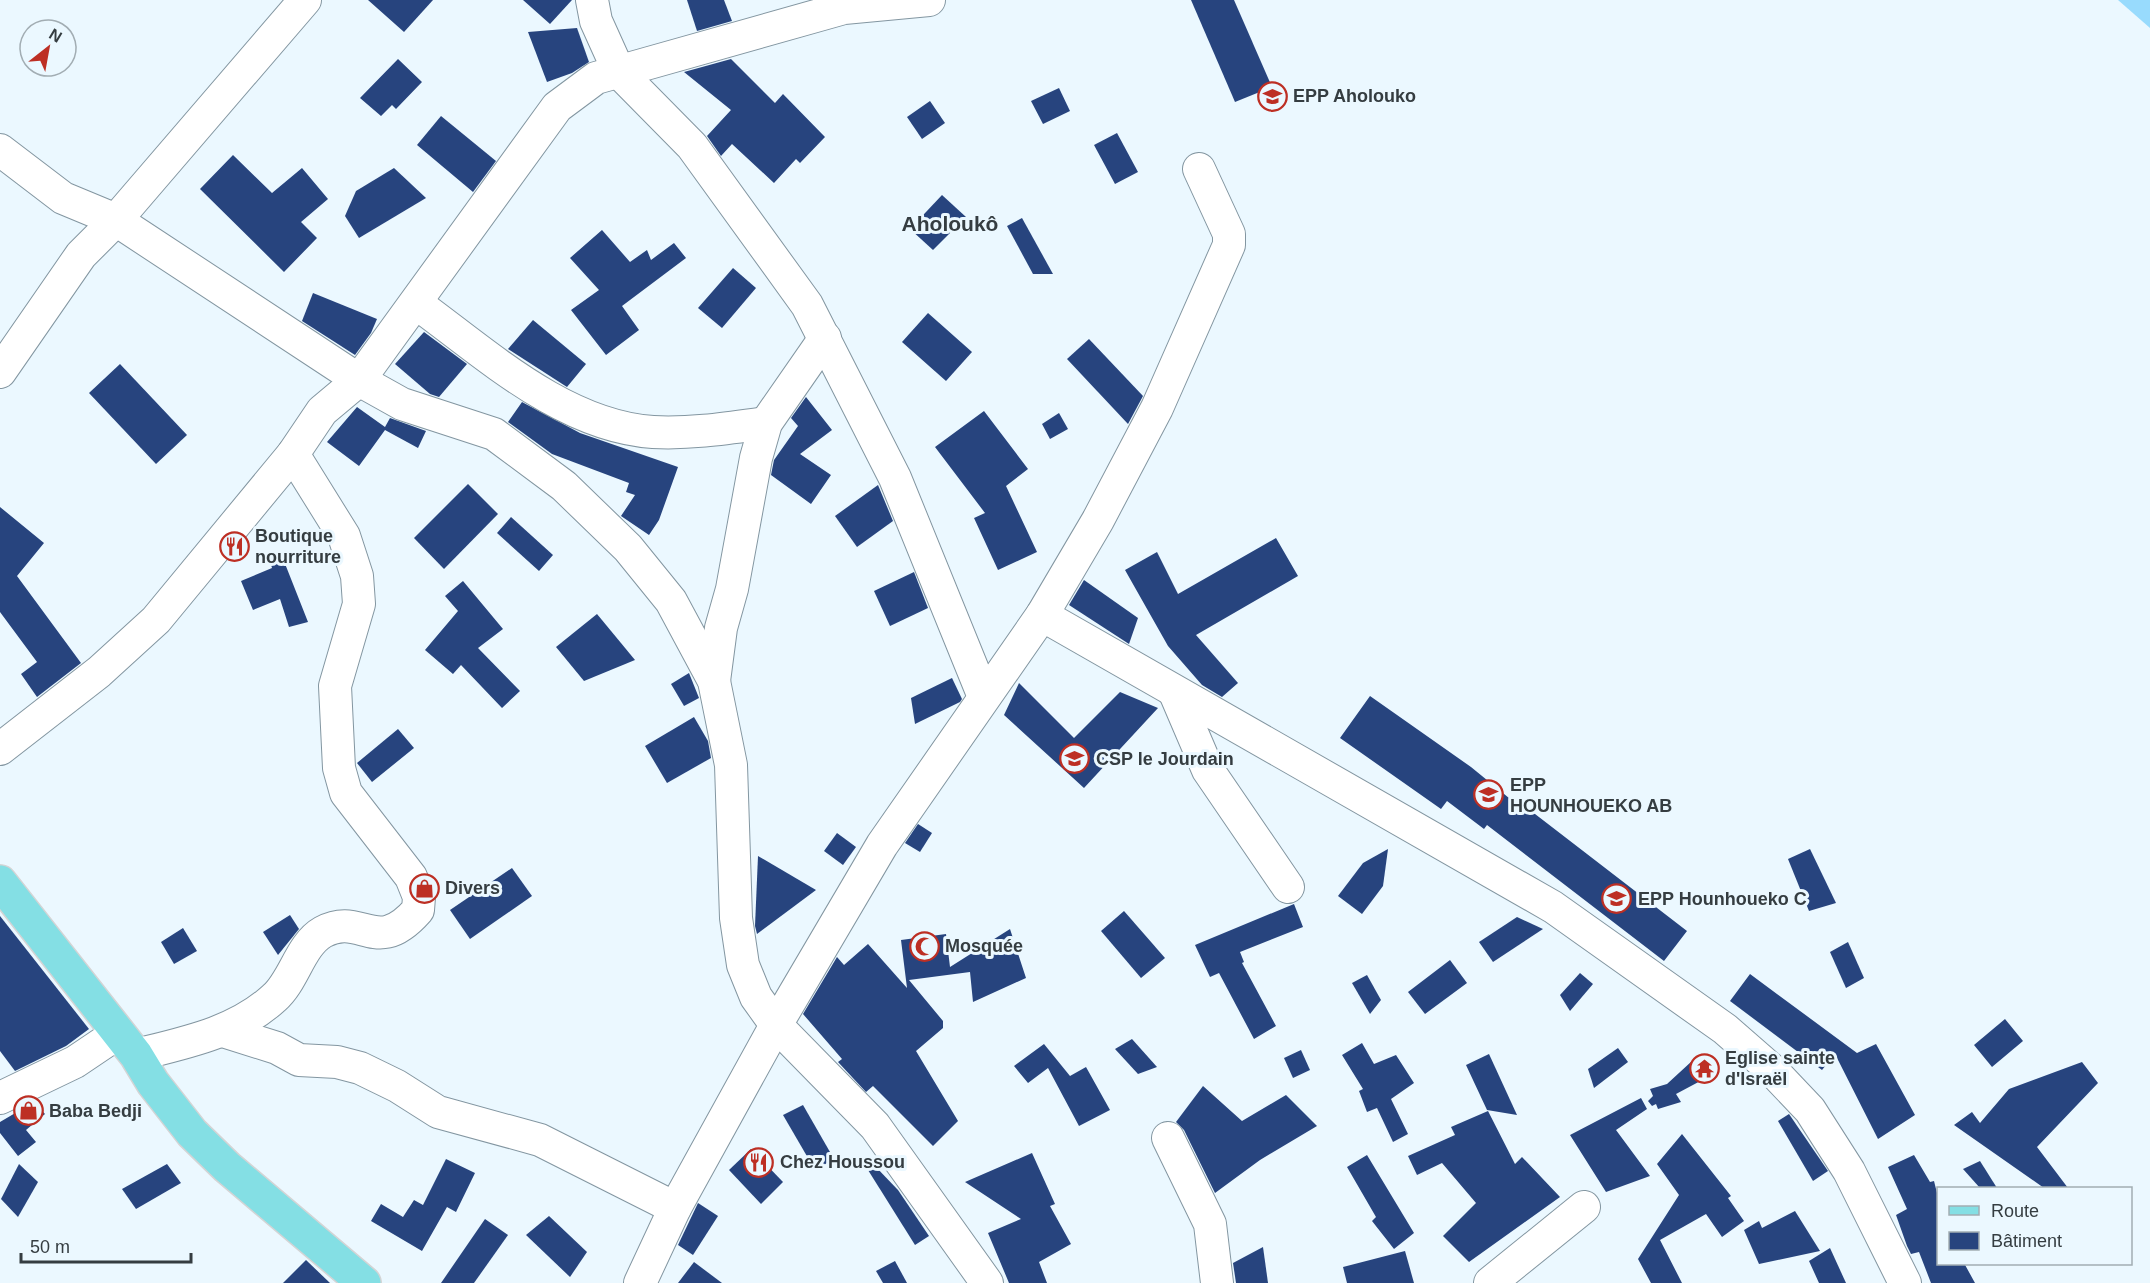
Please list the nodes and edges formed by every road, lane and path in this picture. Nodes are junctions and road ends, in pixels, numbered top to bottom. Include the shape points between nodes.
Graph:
1 (306, 0) edge
2 (592, 0) edge
3 (929, 0) edge
4 (619, 72) junction
5 (0, 150) edge
6 (1199, 169) dead end
7 (63, 198) junction
8 (116, 220) junction
9 (81, 255) junction
10 (416, 303) junction
11 (825, 338) junction
12 (0, 372) edge
13 (359, 380) junction
14 (766, 423) junction
15 (293, 454) junction
16 (1042, 615) junction
17 (714, 681) junction
18 (1175, 693) junction
19 (984, 698) junction
20 (0, 749) edge
21 (0, 882) edge
22 (1288, 887) dead end
23 (776, 1024) junction
24 (224, 1031) junction
25 (127, 1044) junction
26 (0, 1098) edge
27 (1168, 1138) dead end
28 (1584, 1207) dead end
29 (675, 1208) junction
30 (364, 1283) edge
31 (640, 1283) edge
32 (987, 1283) edge
33 (1217, 1283) edge
34 (1490, 1283) edge
35 (1905, 1283) edge

1 - 8 street
2 - 4 street via 596,21
3 - 4 street via 844,8
4 - 10 street via 596,78 557,107
4 - 11 street via 692,146 807,305
5 - 7 street
6 - 16 street via 1229,234 1229,245 1157,408
7 - 8 street
7 - 9 street
8 - 9 street
8 - 13 street
9 - 12 street
10 - 13 street
10 - 14 street via 543,395 594,418 651,432 698,432
11 - 14 street
11 - 19 street via 895,478
13 - 15 street via 322,411
13 - 17 street via 402,404 494,434 564,486 628,548 671,601
14 - 17 street via 721,628
15 - 20 street via 156,620 99,672
15 - 24 street via 344,536 357,576 359,604 335,686 339,768 346,793 411,877 420,897 418,910 395,931 382,934 358,928 322,933 274,999
16 - 18 street
16 - 19 street
17 - 23 street via 731,765 736,918 743,965 756,997
18 - 22 street via 1208,770
18 - 35 street via 1553,907 1725,1029 1810,1110 1849,1171
19 - 23 street via 882,845
21 - 25 main road
23 - 29 street
23 - 32 street via 876,1126
24 - 25 street
24 - 29 street via 261,1042 299,1060 347,1063 360,1068 438,1112 540,1140
25 - 26 street via 75,1062
25 - 30 main road via 192,1133
27 - 33 street via 1210,1224
28 - 34 street
29 - 31 street

